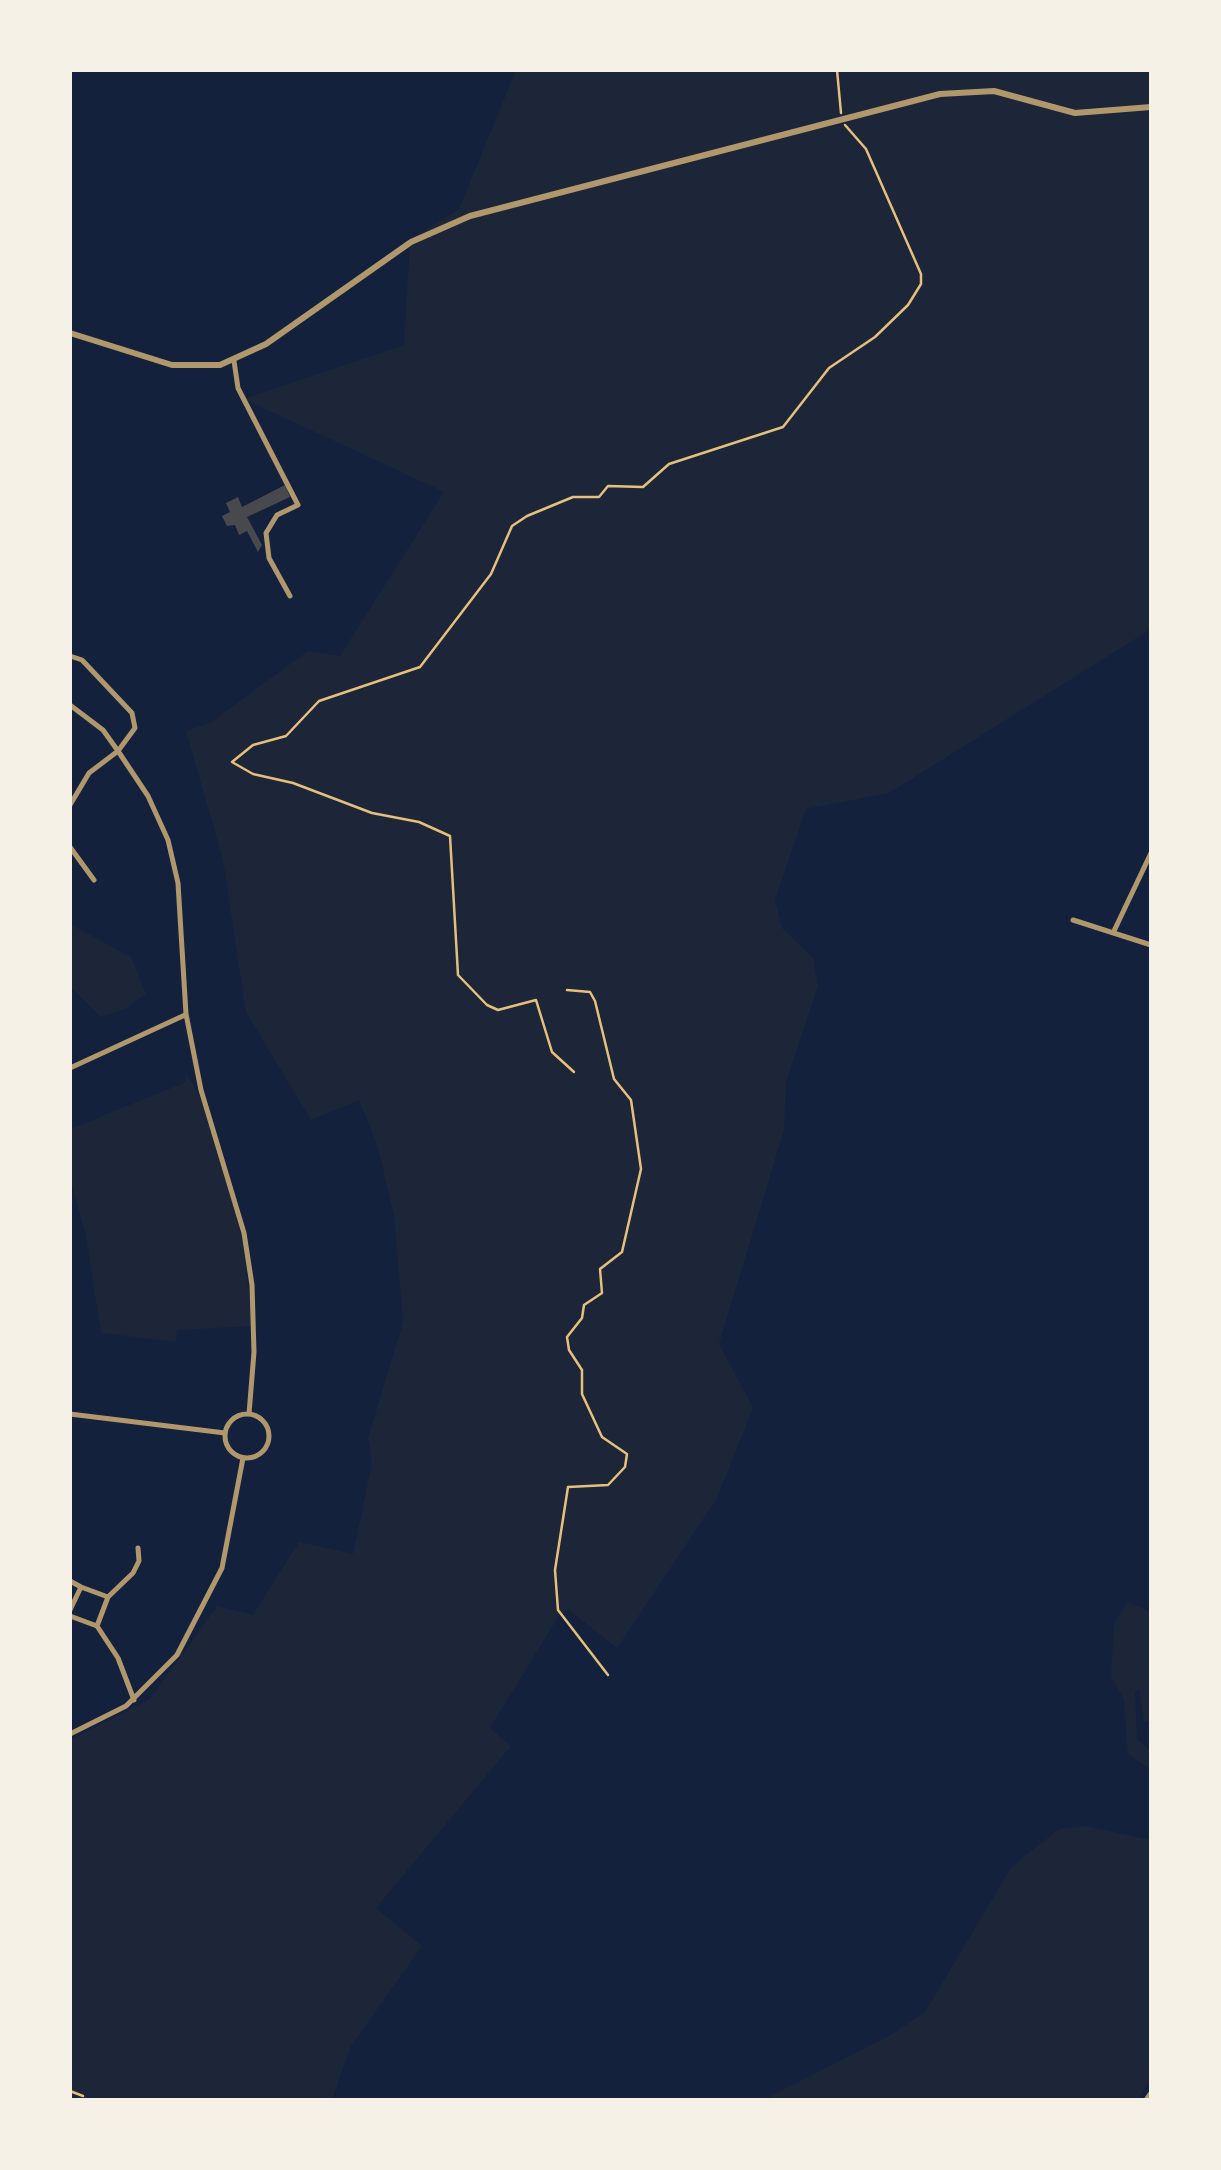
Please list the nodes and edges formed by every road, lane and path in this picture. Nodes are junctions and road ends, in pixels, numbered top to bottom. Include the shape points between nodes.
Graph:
1 (837, 70) edge
2 (1151, 106) edge
3 (842, 116) junction
4 (70, 333) edge
5 (234, 361) junction
6 (290, 596) dead end
7 (70, 656) edge
8 (70, 705) edge
9 (118, 751) junction
10 (70, 805) edge
11 (70, 846) edge
12 (1151, 853) edge
13 (94, 880) dead end
14 (1073, 920) dead end
15 (1114, 931) junction
16 (1151, 945) edge
17 (568, 990) dead end
18 (186, 1014) junction
19 (70, 1068) edge
20 (574, 1072) dead end
21 (70, 1414) edge
22 (249, 1414) junction
23 (225, 1433) junction
24 (243, 1458) junction
25 (138, 1548) dead end
26 (70, 1582) edge
27 (81, 1587) junction
28 (108, 1597) junction
29 (70, 1613) edge
30 (97, 1626) junction
31 (608, 1675) dead end
32 (134, 1700) junction
33 (70, 1734) edge
34 (70, 2091) edge
35 (1151, 2093) edge
36 (84, 2096) dead end
37 (1146, 2100) edge

1 - 3 path
2 - 3 street via 1075,113 994,92 940,94
3 - 5 street via 424,234
3 - 20 path via 866,148 921,274 908,305 876,337 829,368 784,426 662,467 643,488 608,486 599,497 564,500 512,526 492,574 420,667 319,701 286,736 253,745 232,762 450,836 458,975 498,1010 536,1000 552,1052
4 - 5 street via 182,367
5 - 6 street via 238,388 298,504 277,515 266,533 269,558
7 - 9 street via 82,660 132,712 134,728
8 - 9 street
9 - 10 street via 90,773
9 - 18 street via 148,796 171,854
11 - 13 street
12 - 15 street
14 - 15 street
15 - 16 street
17 - 31 path via 590,992 595,1001 614,1079 630,1100 641,1169 622,1252 600,1269 602,1293 584,1306 568,1337 582,1370 582,1394 602,1437 626,1454 625,1467 608,1485 568,1487 555,1570 558,1610
18 - 19 street
18 - 22 street via 252,1285
21 - 23 street
22 - 23 street via 231,1421
22 - 24 street via 265,1424 269,1437 261,1454
23 - 24 street via 227,1446
24 - 32 street via 214,1588 177,1655
25 - 28 street via 133,1573
26 - 27 street
27 - 28 street
27 - 29 street
28 - 30 street
29 - 30 street
30 - 32 street
32 - 33 street
34 - 36 path
35 - 37 street

